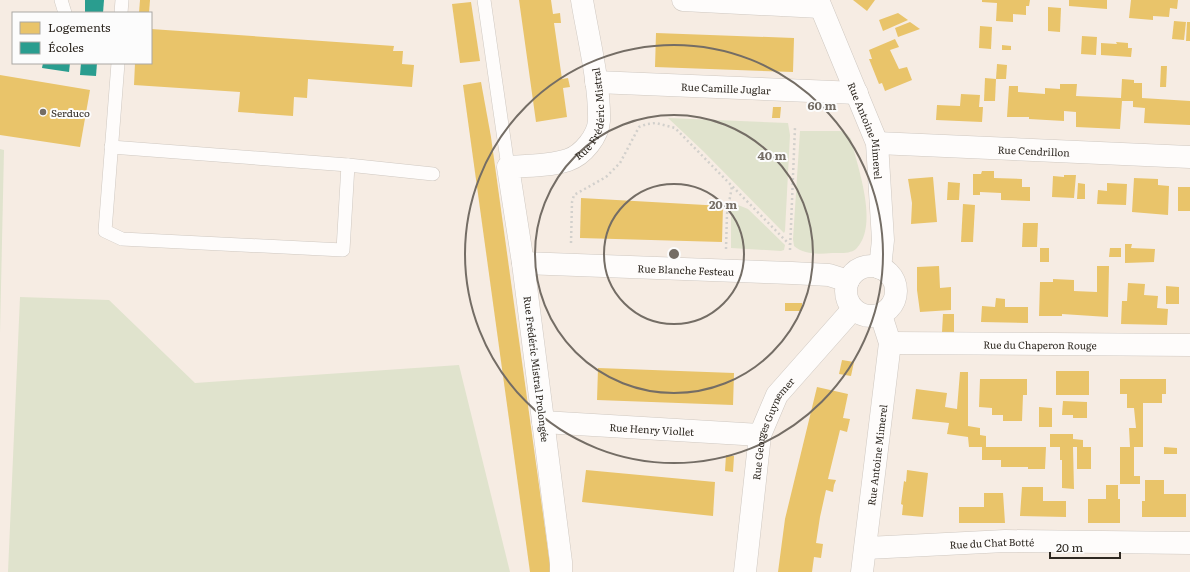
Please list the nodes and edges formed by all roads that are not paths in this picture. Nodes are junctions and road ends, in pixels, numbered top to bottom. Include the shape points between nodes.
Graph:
1 (61, 0) edge
2 (122, 0) edge
3 (484, 0) edge
4 (582, 0) edge
5 (683, 0) edge
6 (819, 3) edge
7 (65, 12) edge
8 (121, 12) edge
9 (118, 64) edge
10 (596, 82) junction
11 (857, 93) junction
12 (877, 143) junction
13 (111, 147) junction
14 (1190, 157) edge
15 (348, 165) junction
16 (508, 167) junction
17 (433, 174) dead end
18 (523, 263) junction
19 (880, 268) junction
20 (848, 281) junction
21 (853, 309) junction
22 (881, 315) junction
23 (890, 343) junction
24 (1190, 346) edge
25 (543, 422) junction
26 (760, 435) junction
27 (1190, 543) edge
28 (867, 548) junction
29 (561, 572) edge
30 (745, 572) edge
31 (862, 572) edge

1 - 7 lane
2 - 8 lane
3 - 16 lane
4 - 10 street, Rue Frédéric Mistral
5 - 6 street
6 - 11 street, Rue Antoine Mimerel
9 - 13 lane
10 - 11 street, Rue Camille Juglar
10 - 16 street, Rue Frédéric Mistral via 599,122 594,136 579,154 569,160
11 - 12 street, Rue Antoine Mimerel
12 - 14 street, Rue Cendrillon
12 - 19 street, Rue Antoine Mimerel via 883,240
13 - 15 lane
13 - 15 lane via 105,231 122,239 343,250
15 - 17 lane
16 - 18 street, Rue Frédéric Mistral Prolongée
18 - 20 street, Rue Blanche Festeau via 829,275
18 - 25 street, Rue Frédéric Mistral Prolongée
19 - 20 street via 873,266 858,270
19 - 22 street via 893,279 896,287 894,303
20 - 21 street via 846,295
21 - 22 street via 866,316
21 - 26 street, Rue Georges Guynemer via 777,395
22 - 23 street, Rue Antoine Mimerel
23 - 24 street, Rue du Chaperon Rouge
23 - 28 street, Rue Antoine Mimerel
25 - 26 street, Rue Henry Viollet
25 - 29 street, Rue Frédéric Mistral Prolongée
26 - 30 street, Rue Georges Guynemer
27 - 28 street, Rue du Chat Botté via 1005,541
28 - 31 street, Rue Antoine Mimerel

